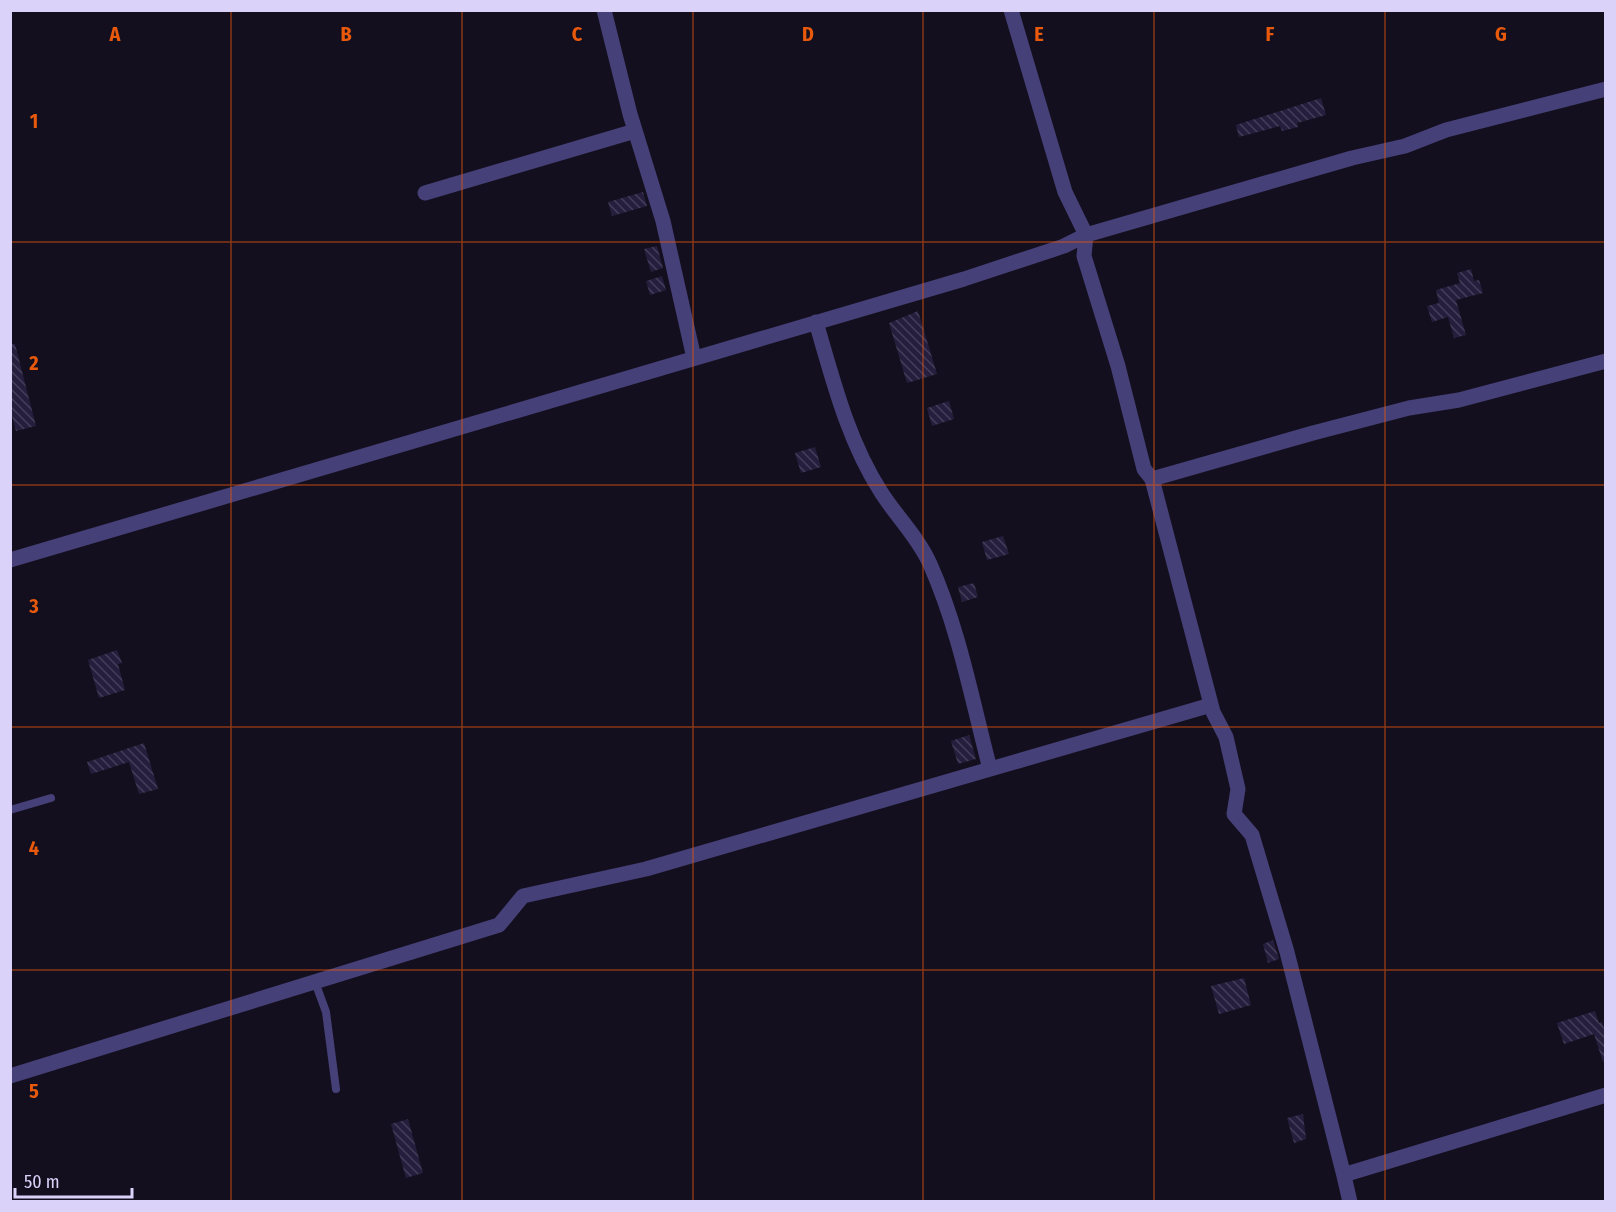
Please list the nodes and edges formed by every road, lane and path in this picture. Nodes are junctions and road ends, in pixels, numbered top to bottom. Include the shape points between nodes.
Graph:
1 (604, 10) edge
2 (1011, 10) edge
3 (1605, 89) edge
4 (635, 131) junction
5 (425, 193) dead end
6 (1086, 235) junction
7 (816, 322) junction
8 (694, 358) junction
9 (1605, 361) edge
10 (1152, 479) junction
11 (10, 560) edge
12 (1211, 705) junction
13 (990, 769) junction
14 (51, 798) dead end
15 (10, 810) edge
16 (315, 982) junction
17 (10, 1076) edge
18 (336, 1089) dead end
19 (1605, 1095) edge
20 (1344, 1176) junction
21 (1350, 1202) edge

1 - 4 street
2 - 6 street via 1065,192
3 - 6 street via 1446,130 1405,146
4 - 5 street
4 - 8 street via 663,221
6 - 7 street via 1064,246
6 - 10 street via 1084,256 1144,469
7 - 8 street
7 - 13 street via 857,444 881,493 929,561 949,610
8 - 11 street
9 - 10 street via 1313,433
10 - 12 street
12 - 13 street
12 - 20 street via 1226,738 1238,789 1234,814 1252,835 1287,952
13 - 16 street via 646,869 523,896 499,925
14 - 15 lane
16 - 17 street
16 - 18 lane via 326,1012
19 - 20 street
20 - 21 street

